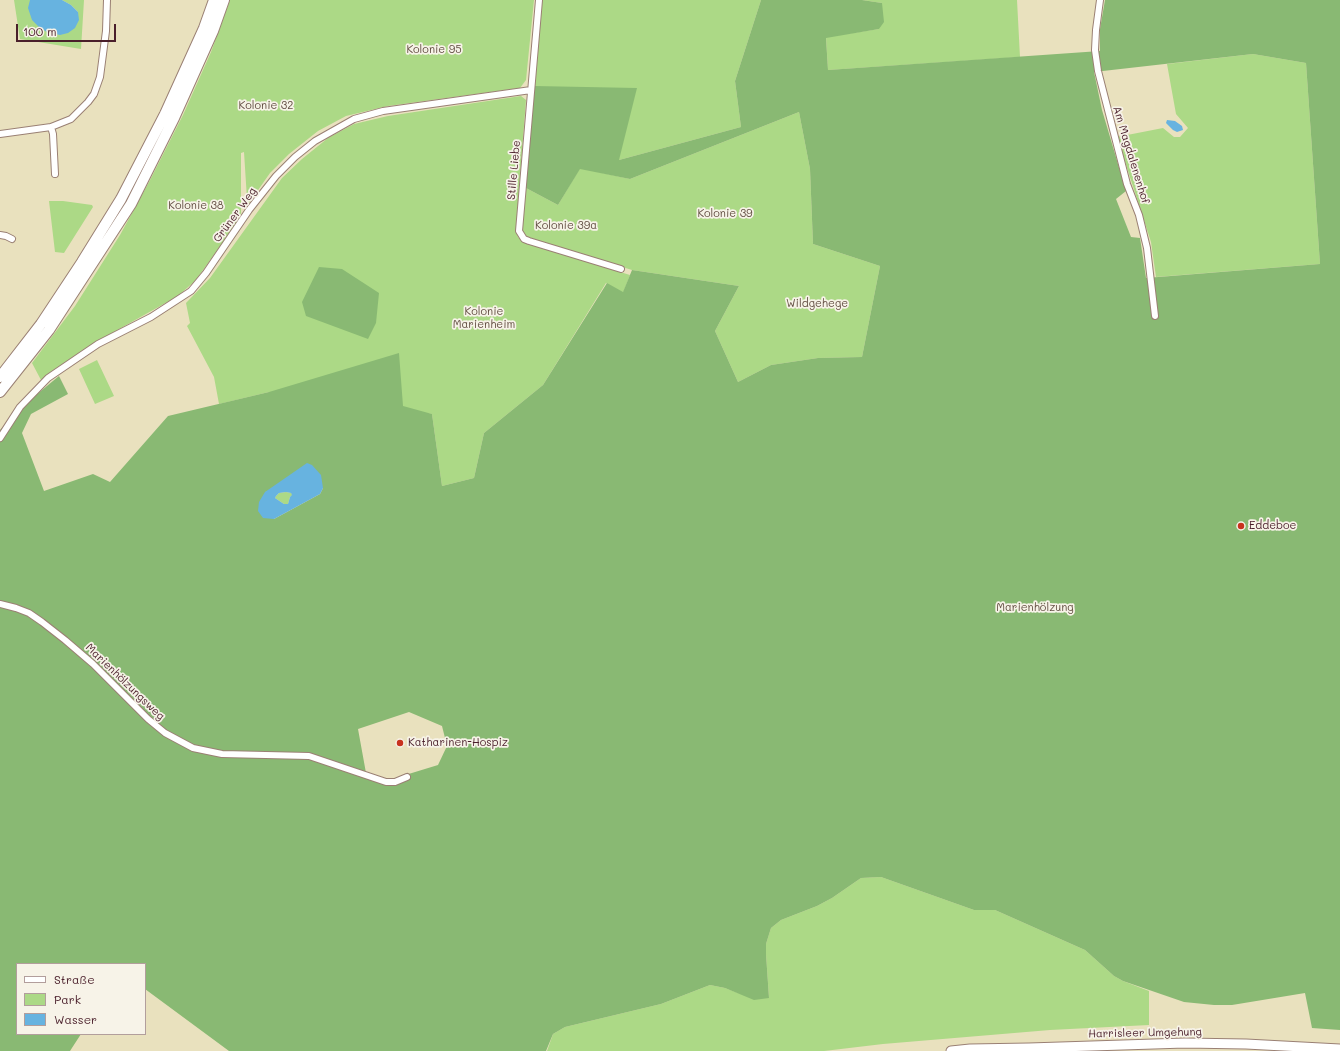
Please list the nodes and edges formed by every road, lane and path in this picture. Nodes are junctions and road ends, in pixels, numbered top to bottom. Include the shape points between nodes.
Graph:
1 (107, 0) edge
2 (214, 0) edge
3 (224, 0) edge
4 (539, 0) edge
5 (1100, 0) edge
6 (531, 90) junction
7 (51, 127) junction
8 (0, 134) edge
9 (55, 174) dead end
10 (0, 235) edge
11 (12, 239) dead end
12 (621, 269) dead end
13 (1155, 316) dead end
14 (0, 377) edge
15 (0, 392) edge
16 (0, 438) edge
17 (0, 604) edge
18 (408, 777) dead end
19 (1029, 1048) junction
20 (1070, 1049) edge
21 (1340, 1049) edge
22 (951, 1051) edge
23 (1038, 1051) edge

1 - 7 street via 104,55 94,94 71,119
2 - 14 highway via 165,114 121,199 41,324
3 - 15 highway via 174,118 131,204 49,330
4 - 6 street, Stille Liebe
5 - 13 street, Am Magdalenenhof via 1095,37 1098,71 1147,248
6 - 12 street, Stille Liebe via 519,231 521,235 528,241
6 - 16 street, Grüner Weg via 384,111 354,119 315,141 276,176 191,291 151,317 98,344 48,378 20,407
7 - 8 street
7 - 9 street
10 - 11 street
17 - 18 street, Marienhölzungsweg via 16,608 42,622 93,664 148,720 165,733 193,748 222,754 309,756 386,782
19 - 20 main road, Harrisleer Umgehung
19 - 22 main road, Harrisleer Umgehung
19 - 23 main road
20 - 21 main road, Harrisleer Umgehung via 1185,1043

